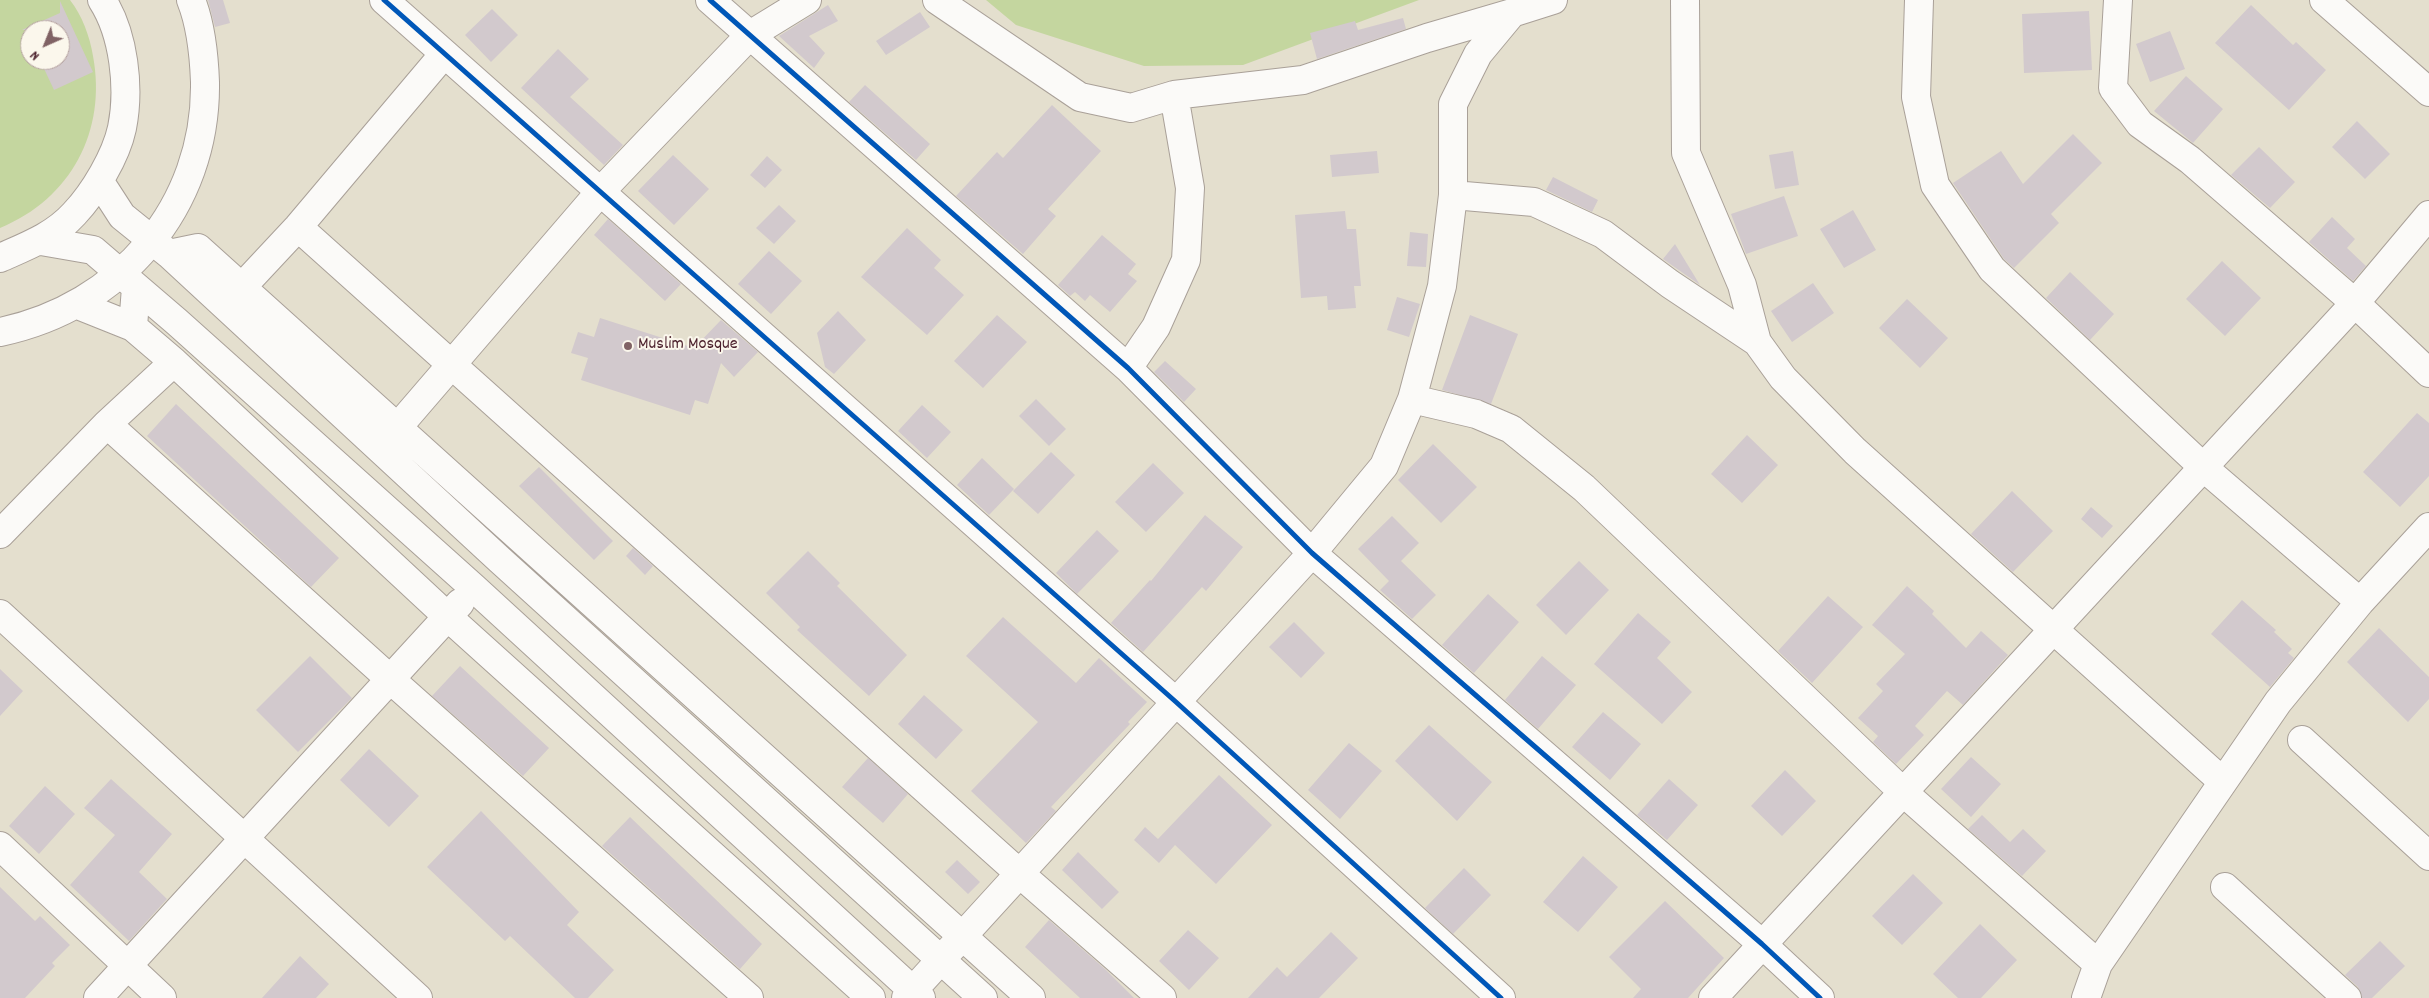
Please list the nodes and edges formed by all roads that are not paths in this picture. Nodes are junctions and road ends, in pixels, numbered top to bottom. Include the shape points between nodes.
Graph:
1 (102, 0) edge
2 (190, 0) edge
3 (384, 0) edge
4 (710, 0) edge
5 (807, 0) edge
6 (937, 0) edge
7 (1553, 0) edge
8 (1685, 0) edge
9 (1919, 0) edge
10 (2118, 0) edge
11 (2324, 0) edge
12 (1512, 13) junction
13 (750, 35) junction
14 (444, 54) junction
15 (2429, 92) edge
16 (1174, 95) junction
17 (100, 182) junction
18 (600, 192) junction
19 (1453, 195) junction
20 (2429, 215) edge
21 (298, 227) junction
22 (41, 240) junction
23 (160, 248) junction
24 (0, 258) edge
25 (128, 280) junction
26 (241, 288) junction
27 (2355, 303) junction
28 (78, 305) junction
29 (133, 327) junction
30 (0, 332) edge
31 (1757, 342) junction
32 (174, 362) junction
33 (451, 364) junction
34 (1128, 368) junction
35 (2429, 373) edge
36 (1412, 399) junction
37 (107, 424) junction
38 (397, 428) junction
39 (2204, 467) junction
40 (2429, 527) edge
41 (0, 534) edge
42 (1312, 553) junction
43 (500, 560) junction
44 (474, 588) junction
45 (2360, 602) junction
46 (0, 614) edge
47 (448, 617) junction
48 (2054, 629) junction
49 (390, 679) junction
50 (1176, 702) junction
51 (2302, 740) dead end
52 (2222, 781) junction
53 (1903, 792) junction
54 (244, 838) junction
55 (0, 846) edge
56 (2429, 856) edge
57 (1019, 874) junction
58 (2225, 888) dead end
59 (963, 934) junction
60 (1762, 944) junction
61 (941, 960) junction
62 (2098, 964) junction
63 (127, 966) junction
64 (913, 995) edge
65 (98, 998) edge
66 (162, 998) edge
67 (418, 998) edge
68 (749, 998) edge
69 (871, 998) edge
70 (983, 998) edge
71 (1031, 998) edge
72 (1162, 998) edge
73 (1501, 998) edge
74 (1712, 998) edge
75 (1820, 998) edge
76 (2086, 998) edge
77 (2347, 998) edge

1 - 17 street via 111,15 126,71 122,128
2 - 23 street via 204,53 205,103 196,152
3 - 14 street
4 - 13 street
5 - 13 street
6 - 16 street via 1080,97 1131,108
7 - 12 street
8 - 31 street via 1686,154 1742,285
9 - 39 street via 1916,97 1935,185 1992,270
10 - 27 street via 2113,88 2140,124 2190,160
11 - 15 street
12 - 16 street via 1303,80
12 - 19 street via 1478,54 1453,104
13 - 18 street
13 - 34 street
14 - 18 street
14 - 21 street
16 - 34 street via 1190,188 1186,260 1156,327
17 - 22 street via 74,215
17 - 23 street via 122,216
18 - 33 street
18 - 50 street
19 - 31 street via 1534,202 1603,234
19 - 36 street via 1442,286
20 - 27 street
21 - 26 street
21 - 33 street
22 - 24 street
22 - 25 street via 93,250
23 - 25 street
23 - 26 street via 198,248
23 - 43 street
25 - 28 street
25 - 29 street
25 - 44 street
26 - 38 street
27 - 35 street
27 - 39 street
28 - 29 street
28 - 30 street via 30,326
29 - 32 street
31 - 48 street via 1783,378 1855,451
32 - 37 street
32 - 47 street
33 - 38 street
33 - 57 street
34 - 42 street
36 - 42 street via 1384,466
36 - 53 street via 1476,414 1511,429 1584,488
37 - 41 street
37 - 49 street
38 - 59 street
39 - 45 street
39 - 48 street
40 - 45 street
42 - 50 street
42 - 60 street
43 - 44 street
43 - 61 street
44 - 47 street
44 - 64 street
45 - 52 street via 2278,702
46 - 54 street
47 - 49 street
47 - 69 street
48 - 52 street
48 - 53 street
49 - 54 street
49 - 68 street
50 - 57 street
50 - 73 street
51 - 56 street
52 - 62 street
53 - 60 street
53 - 62 street
54 - 63 street
54 - 67 street
55 - 63 street
57 - 59 street
57 - 72 street
58 - 77 street
59 - 61 street
59 - 71 street
60 - 74 street
60 - 75 street
61 - 64 street
61 - 70 street
62 - 76 street
63 - 65 street
63 - 66 street

